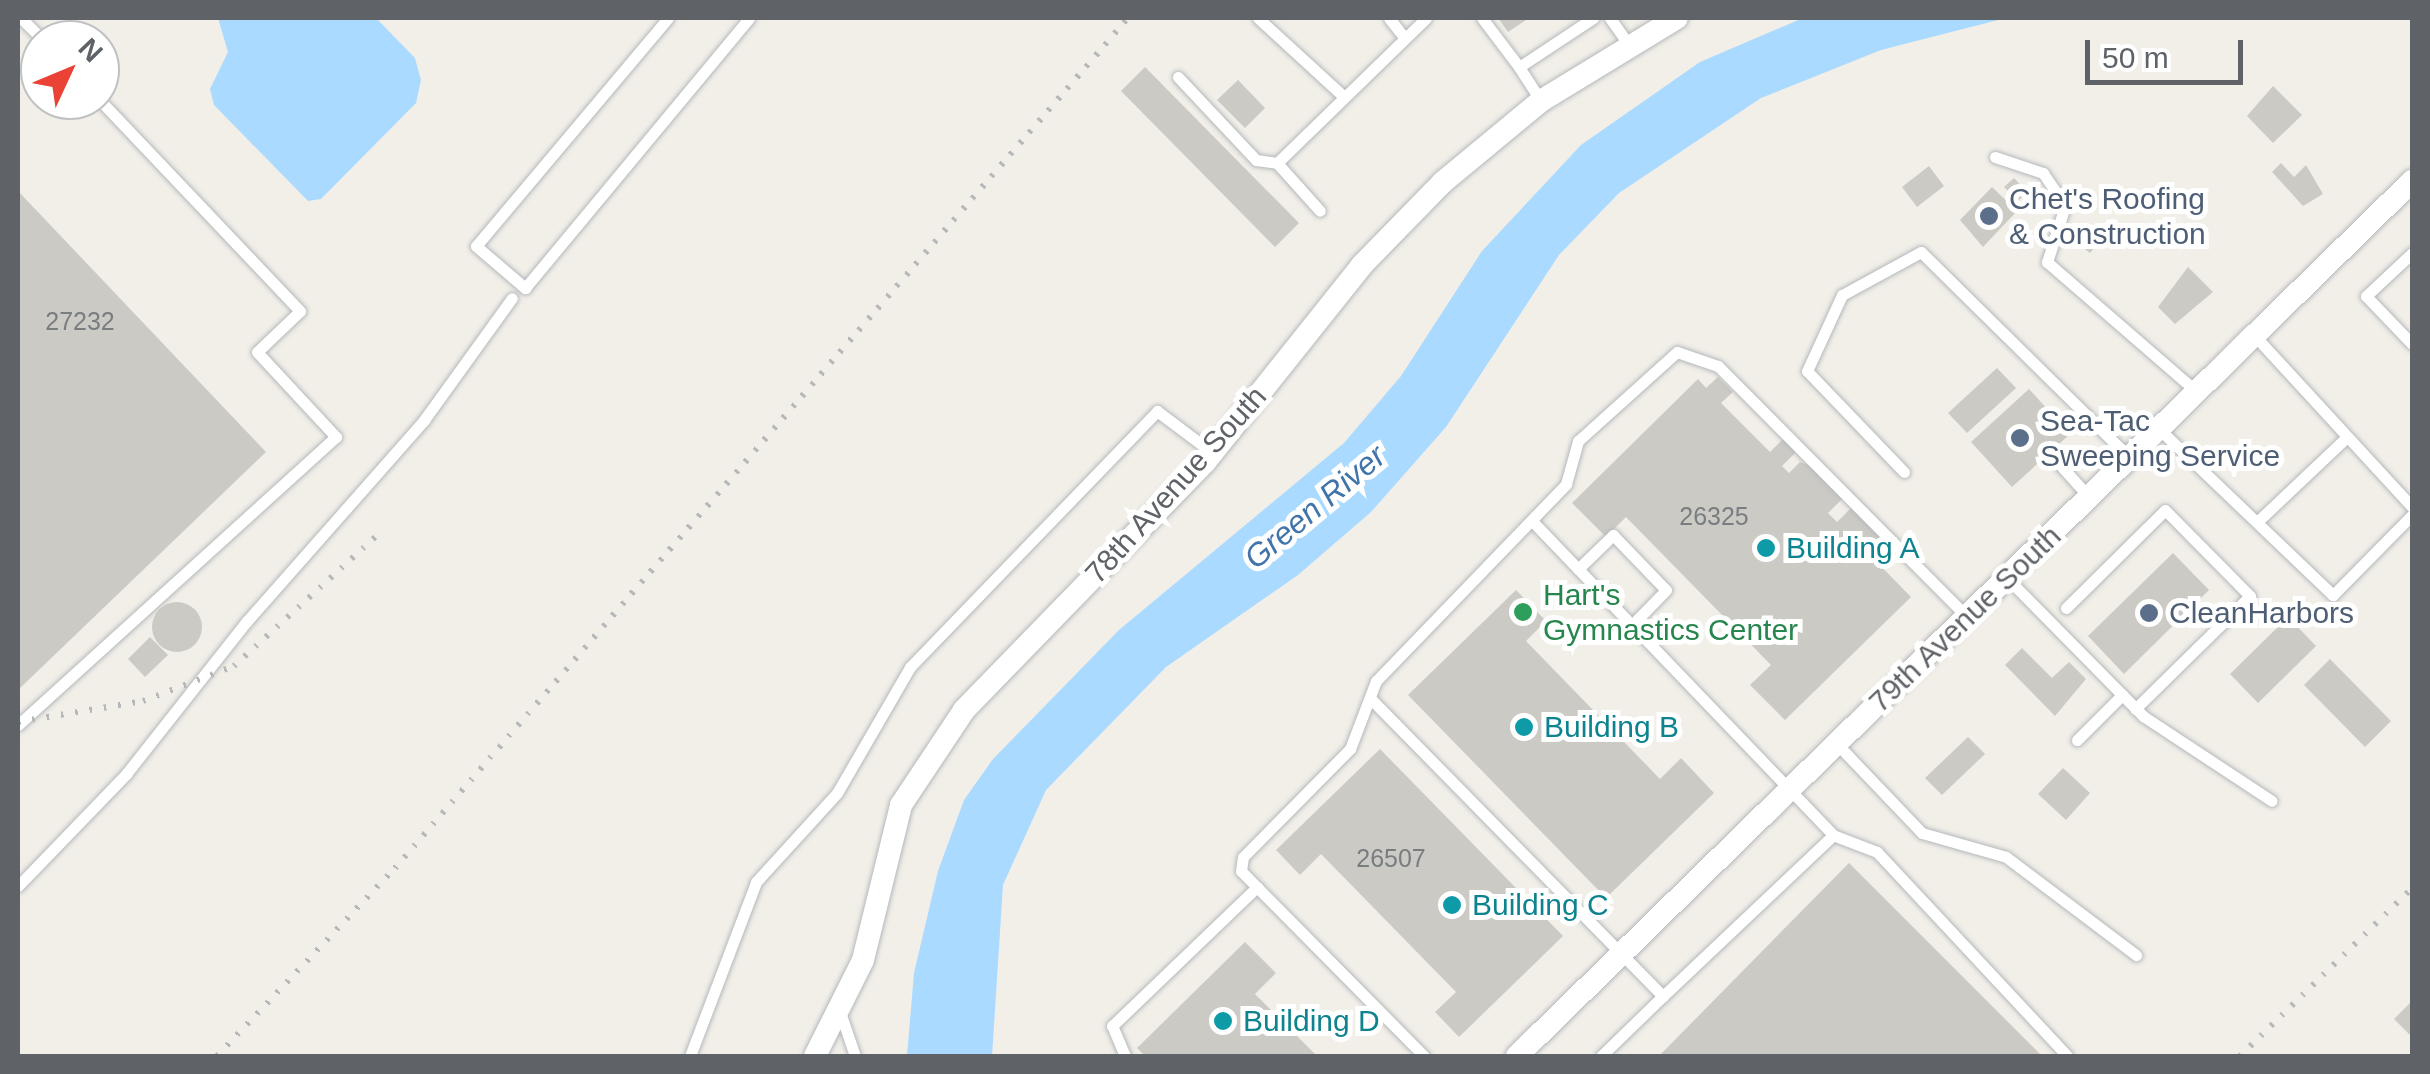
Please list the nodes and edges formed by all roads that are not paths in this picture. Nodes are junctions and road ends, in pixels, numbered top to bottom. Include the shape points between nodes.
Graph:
1 (668, 18) edge
2 (749, 18) edge
3 (1258, 18) edge
4 (1389, 18) edge
5 (1426, 18) edge
6 (1482, 18) edge
7 (1593, 18) edge
8 (1610, 18) edge
9 (1677, 18) edge
10 (1403, 36) junction
11 (1628, 44) junction
12 (1520, 67) junction
13 (1178, 78) dead end
14 (1341, 94) junction
15 (1541, 101) junction
16 (119, 120) edge
17 (1996, 157) dead end
18 (1277, 163) junction
19 (2412, 181) edge
20 (1320, 211) dead end
21 (2412, 253) edge
22 (512, 298) dead end
23 (2254, 335) junction
24 (2412, 344) edge
25 (2196, 391) junction
26 (2158, 428) junction
27 (2348, 437) junction
28 (1213, 453) junction
29 (2052, 456) dead end
30 (2129, 456) junction
31 (1904, 472) dead end
32 (2089, 497) junction
33 (2412, 508) edge
34 (2412, 515) edge
35 (2257, 522) junction
36 (1534, 523) junction
37 (1578, 569) junction
38 (2007, 578) junction
39 (2066, 608) dead end
40 (1967, 616) junction
41 (1632, 625) junction
42 (2122, 695) junction
43 (1370, 698) junction
44 (2135, 708) junction
45 (18, 724) edge
46 (2078, 740) dead end
47 (1837, 744) junction
48 (1790, 789) junction
49 (2272, 800) dead end
50 (1833, 835) junction
51 (18, 886) edge
52 (1257, 887) junction
53 (1622, 954) junction
54 (2136, 955) dead end
55 (1663, 996) junction
56 (840, 1012) junction
57 (690, 1056) edge
58 (815, 1056) edge
59 (855, 1056) edge
60 (1125, 1056) edge
61 (1424, 1056) edge
62 (1517, 1056) edge
63 (1601, 1056) edge
64 (2066, 1056) edge

1 - 2 lane via 476,246 525,288
3 - 14 lane
4 - 10 lane
5 - 10 lane
6 - 12 lane
7 - 12 lane
8 - 11 lane
9 - 11 street, 78th Avenue South
10 - 14 lane
11 - 15 street, 78th Avenue South
12 - 15 lane
13 - 18 lane via 1256,160
14 - 18 lane
15 - 28 street, 78th Avenue South via 1443,182 1362,265
16 - 45 lane via 300,310 257,352 336,437
17 - 25 lane via 2043,173 2065,206 2047,262
18 - 20 lane
19 - 23 street, 79th Avenue South
21 - 24 lane via 2366,296
22 - 51 lane via 424,420 247,621 126,774
23 - 25 street, 79th Avenue South
23 - 27 lane
25 - 26 street, 79th Avenue South
26 - 30 street, 79th Avenue South
26 - 35 lane
27 - 33 lane
27 - 35 lane
28 - 56 street, 78th Avenue South via 994,676 916,775
28 - 57 lane via 1158,411 910,666 837,793 756,882
29 - 32 lane
30 - 31 lane via 1922,252 1842,295 1806,371
30 - 32 street, 79th Avenue South
32 - 38 street, 79th Avenue South
34 - 35 lane via 2333,595
36 - 37 lane
36 - 40 lane via 1566,484 1578,441 1677,352 1718,366
36 - 43 lane via 1389,667
37 - 41 lane
37 - 41 lane via 1613,536 1666,590
38 - 40 street, 79th Avenue South
38 - 42 lane
39 - 44 lane via 2166,510 2250,596
40 - 47 street, 79th Avenue South
41 - 48 lane
42 - 44 lane
42 - 46 lane
43 - 52 lane via 1350,749 1243,857 1241,870
43 - 53 lane
44 - 49 lane
47 - 48 street, 79th Avenue South
47 - 54 lane via 1922,833 2006,857
48 - 50 lane
48 - 53 street, 79th Avenue South
50 - 55 lane
50 - 64 lane via 1876,852
52 - 60 lane via 1112,1026
52 - 61 lane
53 - 55 lane
53 - 62 street, 79th Avenue South
55 - 63 lane
56 - 58 street, 78th Avenue South
56 - 59 lane

